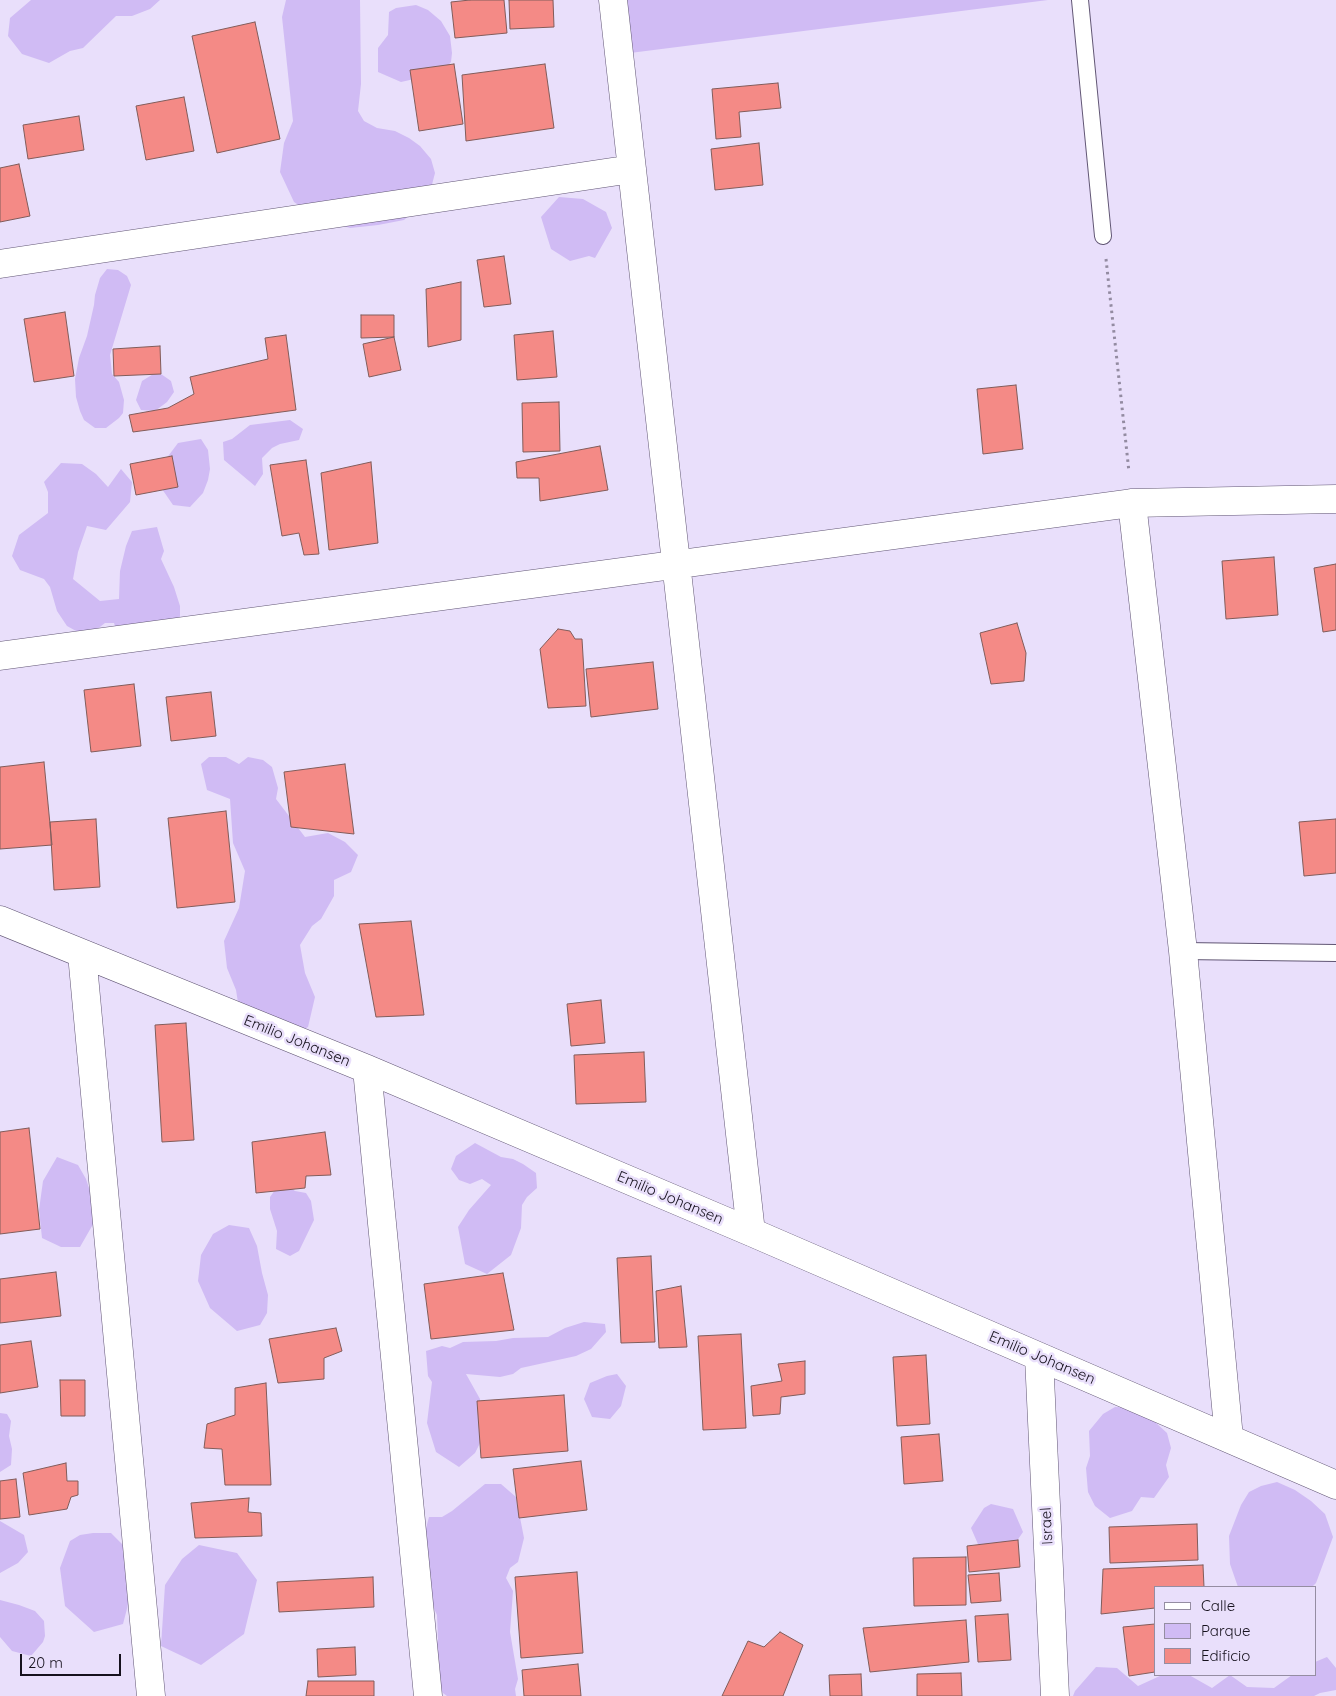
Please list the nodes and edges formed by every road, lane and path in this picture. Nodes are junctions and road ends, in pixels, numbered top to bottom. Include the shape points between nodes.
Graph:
1 (613, 0) edge
2 (1080, 0) edge
3 (632, 168) junction
4 (1103, 236) joint
5 (0, 264) edge
6 (1336, 499) edge
7 (1132, 503) junction
8 (676, 564) junction
9 (0, 656) edge
10 (0, 920) edge
11 (1183, 951) junction
12 (1336, 953) edge
13 (82, 954) junction
14 (367, 1069) junction
15 (751, 1232) junction
16 (1039, 1357) junction
17 (1229, 1438) junction
18 (1336, 1485) edge
19 (151, 1696) edge
20 (428, 1696) edge
21 (1056, 1696) edge

1 - 3 street
2 - 4 lane
3 - 5 street
3 - 8 street
4 - 7 path
6 - 7 street
7 - 8 street
7 - 11 street
8 - 9 street
8 - 15 street
10 - 13 street, Emilio Johansen
11 - 12 lane
11 - 17 street
13 - 14 street, Emilio Johansen
13 - 19 street
14 - 15 street, Emilio Johansen
14 - 20 street
15 - 16 street, Emilio Johansen
16 - 17 street, Emilio Johansen
16 - 21 street, Israel
17 - 18 street, Emilio Johansen

